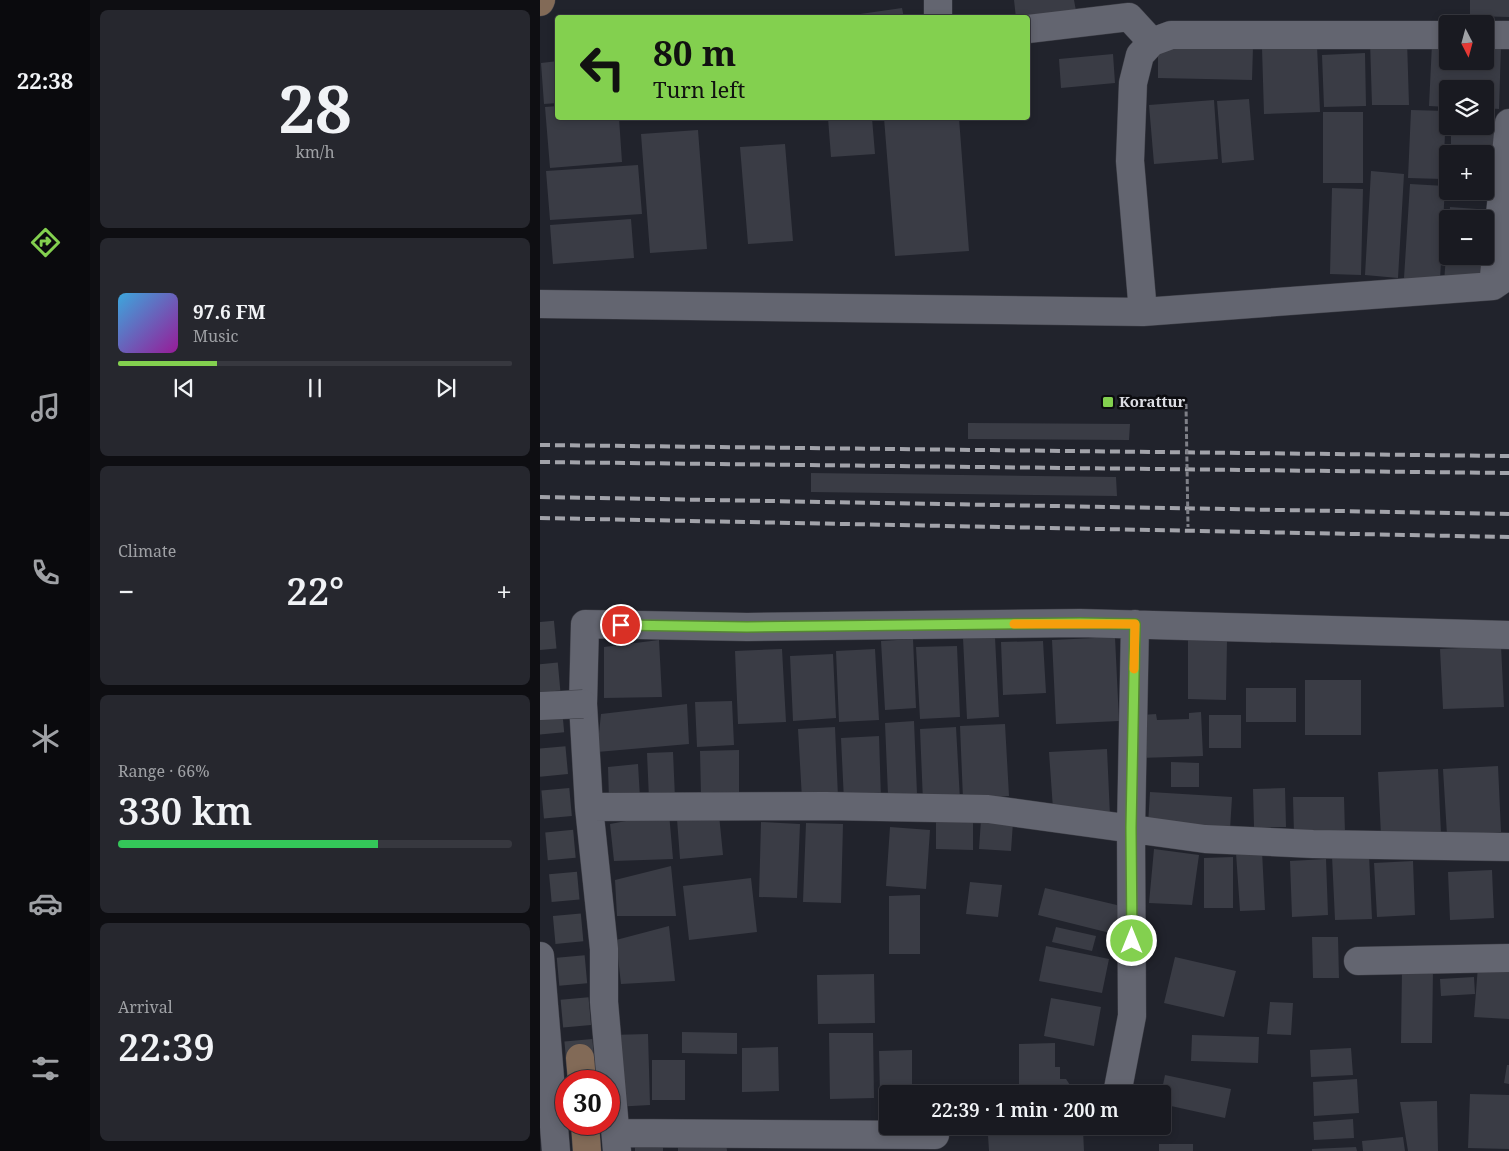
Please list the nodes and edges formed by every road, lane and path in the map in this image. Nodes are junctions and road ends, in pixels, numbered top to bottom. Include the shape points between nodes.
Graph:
1 (938, 0) edge
2 (938, 15) edge
3 (1030, 29) edge
4 (1439, 35) edge
5 (1494, 35) edge
6 (1509, 35) edge
7 (1152, 42) junction
8 (1509, 123) edge
9 (1506, 182) edge
10 (1501, 281) edge
11 (540, 304) edge
12 (1143, 312) junction
13 (1186, 404) dead end
14 (1188, 527) dead end
15 (1135, 624) junction
16 (1509, 635) edge
17 (583, 704) junction
18 (540, 706) edge
19 (589, 807) junction
20 (1131, 828) junction
21 (1509, 847) edge
22 (540, 956) edge
23 (1509, 958) edge
24 (1358, 961) dead end
25 (1118, 1085) edge
26 (586, 1135) edge
27 (895, 1135) edge
28 (617, 1142) edge
29 (556, 1151) edge
30 (587, 1151) edge

1 - 2 street
3 - 7 street via 1129,17
4 - 7 street via 1171,35
5 - 6 street
7 - 12 street via 1140,56 1133,82 1130,161
8 - 9 street
9 - 10 street
10 - 12 street
11 - 12 street
13 - 14 path, bridge
15 - 16 street
15 - 17 street via 747,627 585,624
15 - 20 street
17 - 18 street, bridge
17 - 19 street
19 - 20 street via 988,809
19 - 28 street via 604,949 604,1002
20 - 21 street via 1214,839 1313,844
20 - 25 street via 1132,1016
22 - 29 street
23 - 24 street
26 - 30 street
27 - 28 street

